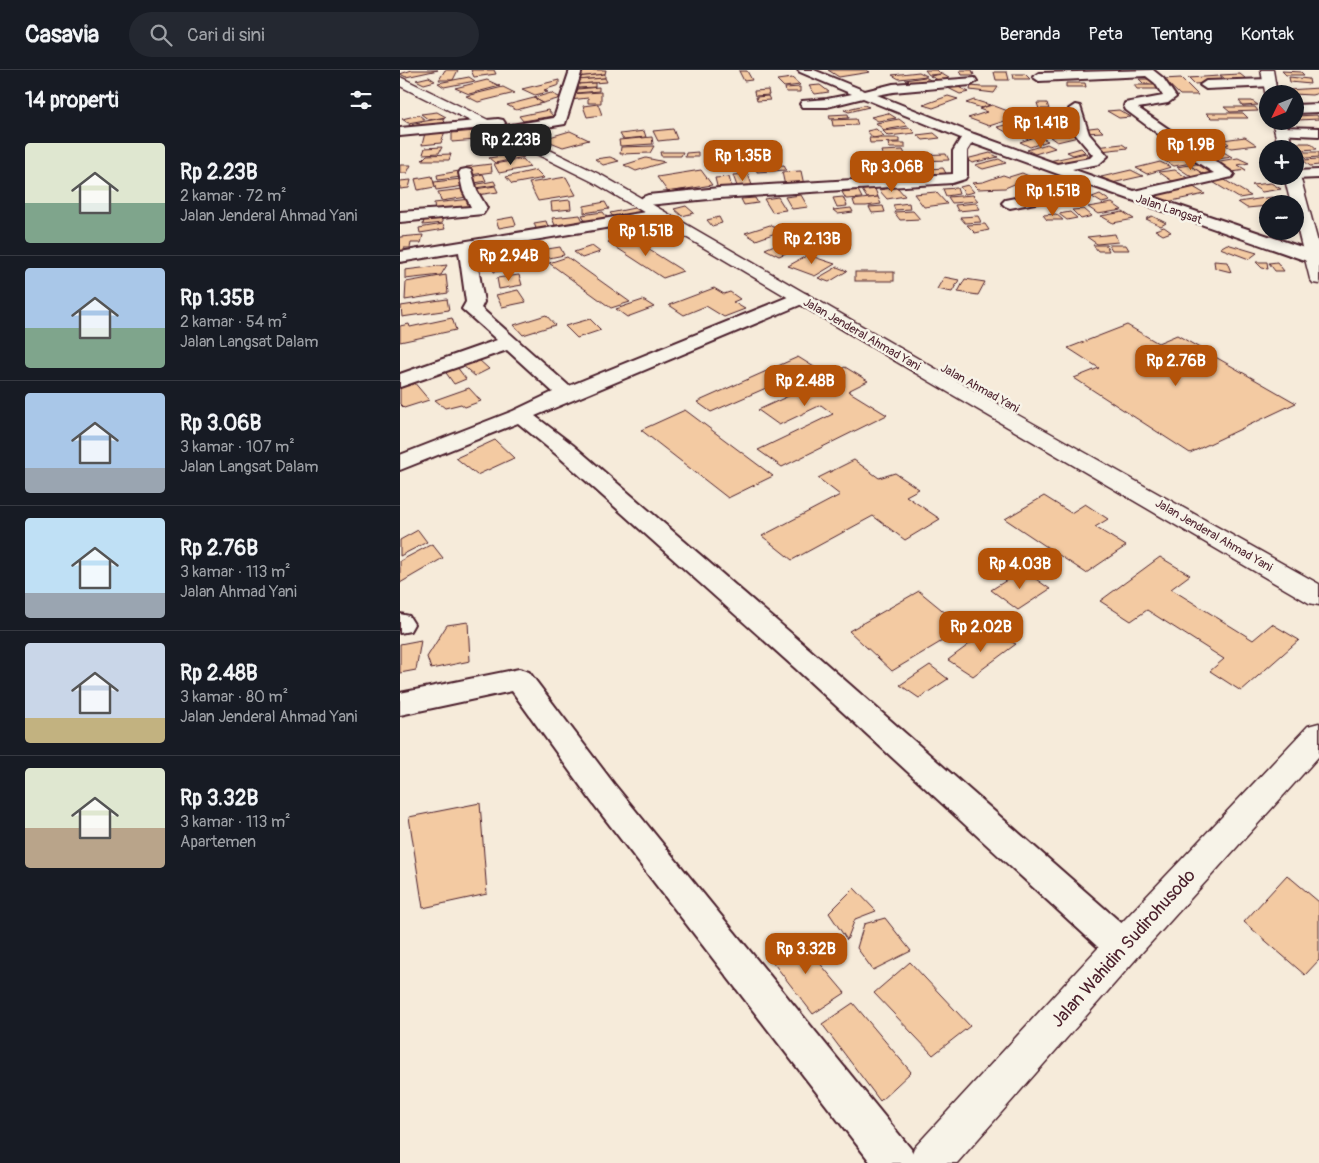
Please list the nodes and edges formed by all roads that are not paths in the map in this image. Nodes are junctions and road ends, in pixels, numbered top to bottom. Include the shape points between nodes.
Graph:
1 (576, 70) edge
2 (804, 70) edge
3 (1147, 71) edge
4 (400, 75) edge
5 (858, 77) dead end
6 (1039, 77) dead end
7 (971, 81) dead end
8 (400, 82) edge
9 (830, 82) junction
10 (1269, 82) edge
11 (1206, 85) dead end
12 (861, 94) junction
13 (806, 104) dead end
14 (1319, 108) edge
15 (1075, 109) dead end
16 (1304, 109) edge
17 (498, 125) junction
18 (1304, 130) edge
19 (400, 132) edge
20 (1319, 132) edge
21 (969, 137) junction
22 (1057, 168) junction
23 (466, 173) dead end
24 (1319, 174) edge
25 (1304, 175) edge
26 (1085, 179) junction
27 (1296, 185) edge
28 (1132, 196) junction
29 (1010, 203) dead end
30 (653, 207) junction
31 (400, 217) edge
32 (466, 247) junction
33 (400, 257) edge
34 (1313, 257) junction
35 (1319, 279) edge
36 (801, 298) junction
37 (510, 342) junction
38 (943, 374) junction
39 (400, 381) edge
40 (566, 394) junction
41 (520, 416) junction
42 (400, 463) edge
43 (1319, 580) edge
44 (1319, 596) edge
45 (400, 704) edge
46 (1319, 735) edge
47 (1123, 947) junction
48 (897, 1163) edge
49 (929, 1163) edge

1 - 17 street via 560,121
2 - 9 street, Jalan Langsat
3 - 6 street
3 - 28 street via 1170,97 1130,106 1132,110 1227,174
4 - 17 main road
5 - 9 street
7 - 12 street
8 - 17 main road, Jalan Jenderal Ahmad Yani
9 - 12 street, Jalan Langsat
10 - 11 street
12 - 13 street via 827,103
12 - 21 street, Jalan Langsat
14 - 16 street
15 - 22 street via 1083,135 1101,156 1094,161
17 - 19 street
17 - 30 main road, Jalan Jenderal Ahmad Yani
18 - 20 street
21 - 22 street, Jalan Langsat
21 - 30 street via 959,152 960,176 952,179 738,192
22 - 26 street, Jalan Langsat
23 - 31 street via 478,211
24 - 25 street
26 - 28 street, Jalan Langsat
26 - 29 street via 1040,198
27 - 34 main road
28 - 34 street, Jalan Langsat
30 - 32 street
30 - 36 main road, Jalan Jenderal Ahmad Yani
30 - 38 main road, Jalan Ahmad Yani
32 - 33 street
32 - 37 street via 474,302 471,309
34 - 35 main road
36 - 38 main road, Jalan Jenderal Ahmad Yani
36 - 40 street
37 - 39 street
37 - 40 street
38 - 43 main road, Jalan Ahmad Yani
38 - 44 main road, Jalan Jenderal Ahmad Yani
40 - 41 street
41 - 42 street
41 - 47 street via 565,450 805,661
45 - 48 street via 519,679 603,793
46 - 47 main road, Jalan Wahidin Sudirohusodo
47 - 49 main road, Jalan Wahidin Sudirohusodo

